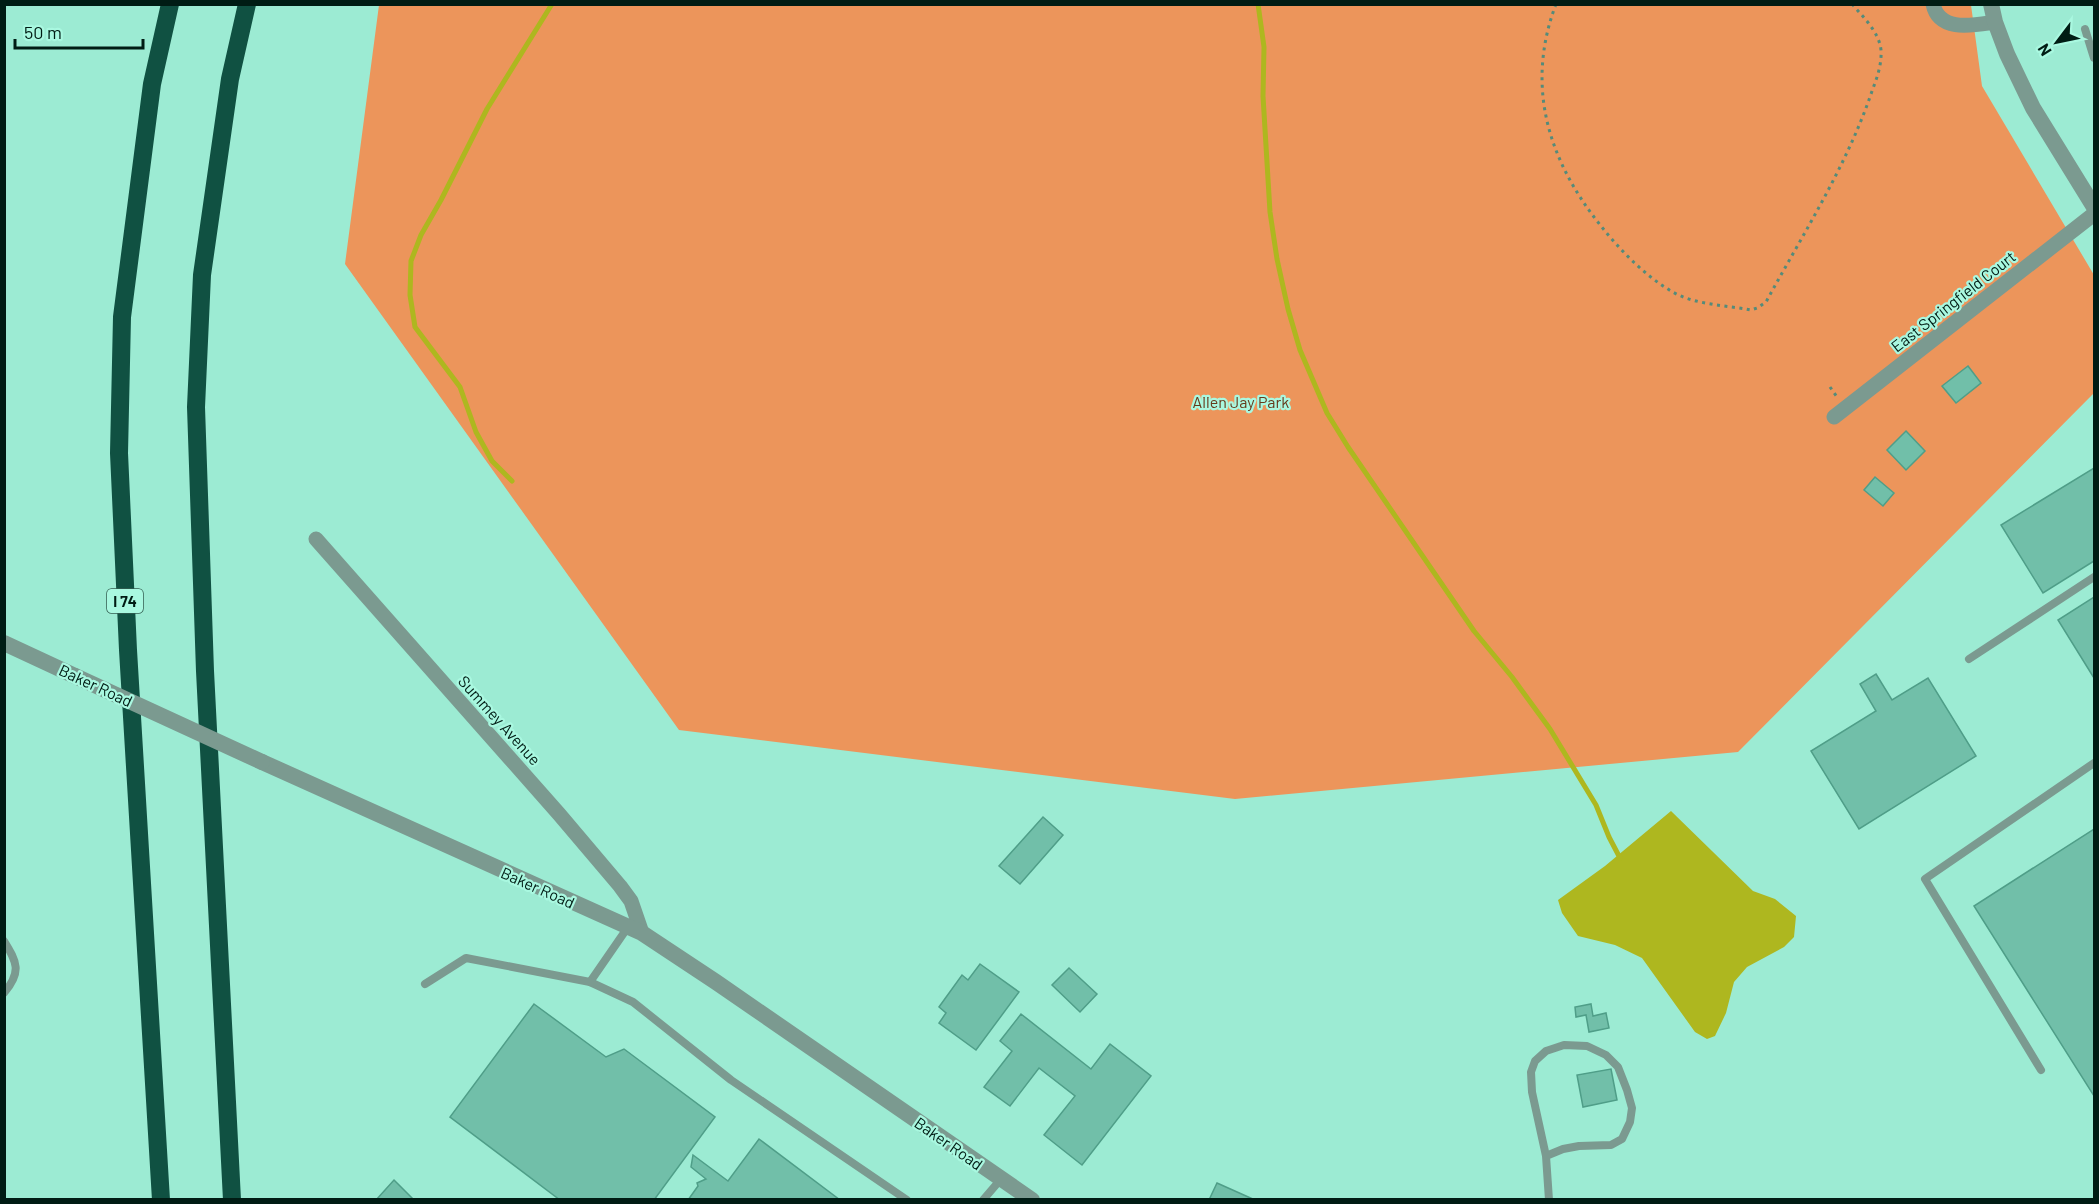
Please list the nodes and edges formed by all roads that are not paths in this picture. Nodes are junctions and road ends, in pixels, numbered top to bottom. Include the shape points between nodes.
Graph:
1 (170, 4) edge
2 (246, 4) edge
3 (1933, 4) edge
4 (1991, 4) edge
5 (1995, 22) junction
6 (2085, 29) dead end
7 (2094, 58) edge
8 (2094, 207) edge
9 (2094, 214) edge
10 (1834, 417) dead end
11 (316, 540) dead end
12 (2094, 577) edge
13 (4, 643) edge
14 (1969, 659) dead end
15 (2094, 763) edge
16 (635, 930) junction
17 (4, 941) edge
18 (591, 982) junction
19 (425, 984) dead end
20 (4, 993) edge
21 (2042, 1070) dead end
22 (1546, 1156) junction
23 (1001, 1179) junction
24 (162, 1200) edge
25 (232, 1200) edge
26 (907, 1200) edge
27 (983, 1200) edge
28 (1032, 1200) edge
29 (1549, 1200) edge

1 - 24 highway, I 74 via 152,84 122,317 119,453
2 - 25 highway via 230,79 202,275 196,407 206,694
3 - 5 street via 1943,20 1964,27
4 - 5 street
5 - 8 street via 2033,108
6 - 7 lane
9 - 10 street, East Springfield Court
11 - 16 street, Summey Avenue via 620,886 631,901
12 - 14 lane
13 - 16 street, Baker Road, bridge
15 - 21 lane via 1925,879
16 - 18 lane
16 - 23 street, Baker Road
17 - 20 lane via 17,969
18 - 19 lane via 466,958
18 - 26 lane via 633,1002 731,1080
22 - 22 lane via 1579,1146 1611,1145 1622,1139 1632,1108 1618,1067 1606,1055 1587,1046 1564,1045 1546,1051 1535,1061 1531,1072 1533,1092
22 - 29 lane
23 - 27 lane
23 - 28 street, Baker Road

